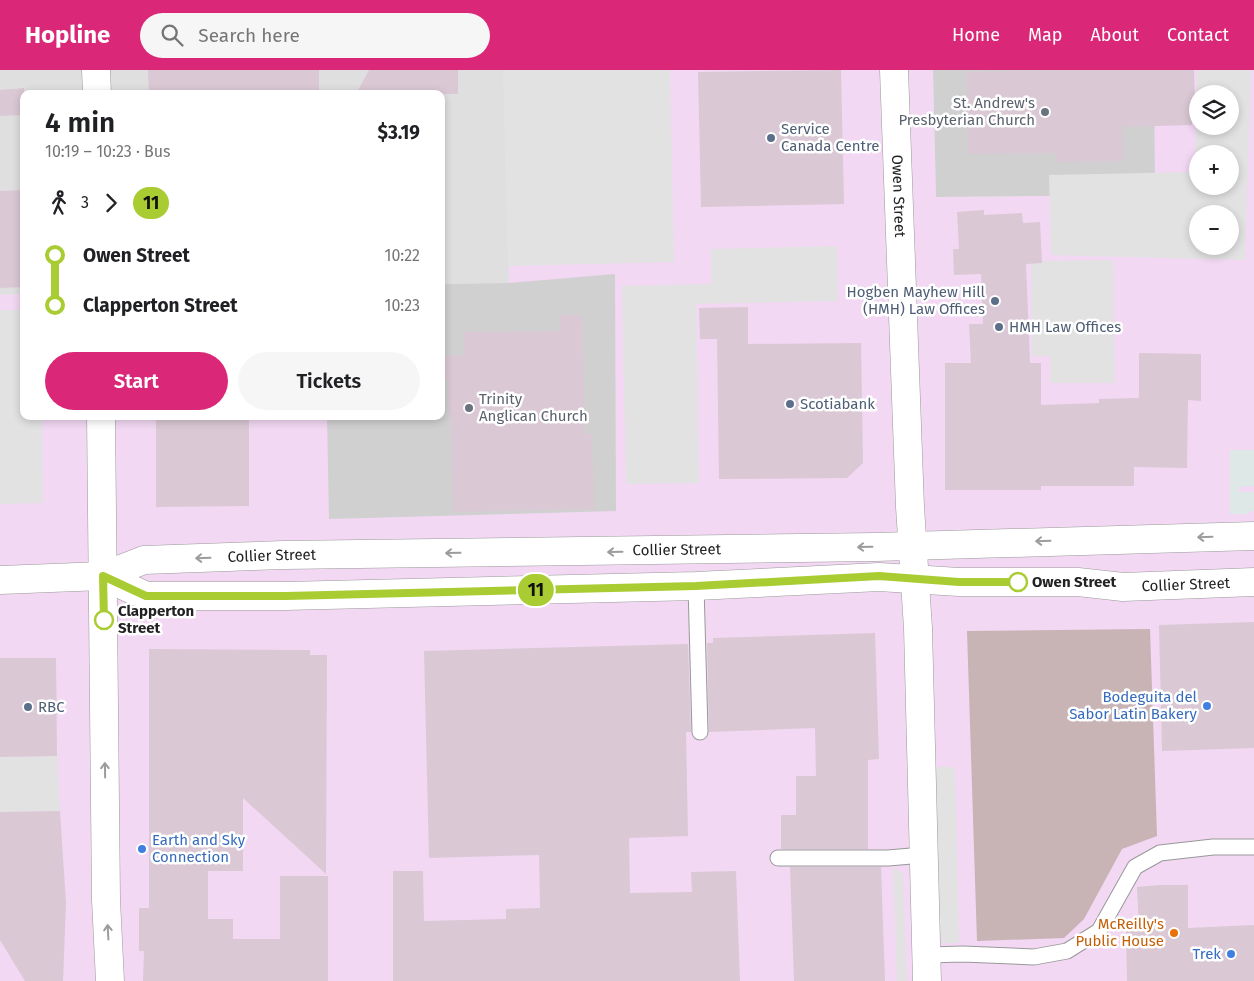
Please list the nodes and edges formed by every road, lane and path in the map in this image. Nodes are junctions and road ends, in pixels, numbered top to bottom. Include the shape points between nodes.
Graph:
1 (96, 70) edge
2 (894, 70) edge
3 (97, 90) edge
4 (101, 420) edge
5 (1254, 536) edge
6 (914, 545) junction
7 (103, 576) junction
8 (916, 578) junction
9 (0, 580) edge
10 (1254, 582) edge
11 (696, 586) junction
12 (700, 732) dead end
13 (1254, 847) edge
14 (923, 855) junction
15 (778, 858) dead end
16 (927, 968) edge
17 (110, 981) edge

1 - 3 street
2 - 6 street, Owen Street
4 - 7 street
5 -> 6 street, Collier Street
6 -> 7 street, Collier Street via 144,560
6 - 8 street, Owen Street
7 - 9 street, Collier Street
7 - 11 street, Collier Street via 146,596 286,596
17 -> 7 street via 106,900
8 - 10 street, Collier Street via 959,582 1078,582 1123,587
8 - 11 street, Collier Street via 879,576
8 - 14 street, Owen Street
11 - 12 lane
13 - 16 lane via 1213,847 1160,853 1135,867 1099,931 1067,951 1034,957 963,954
14 - 15 lane
14 - 16 street, Owen Street

